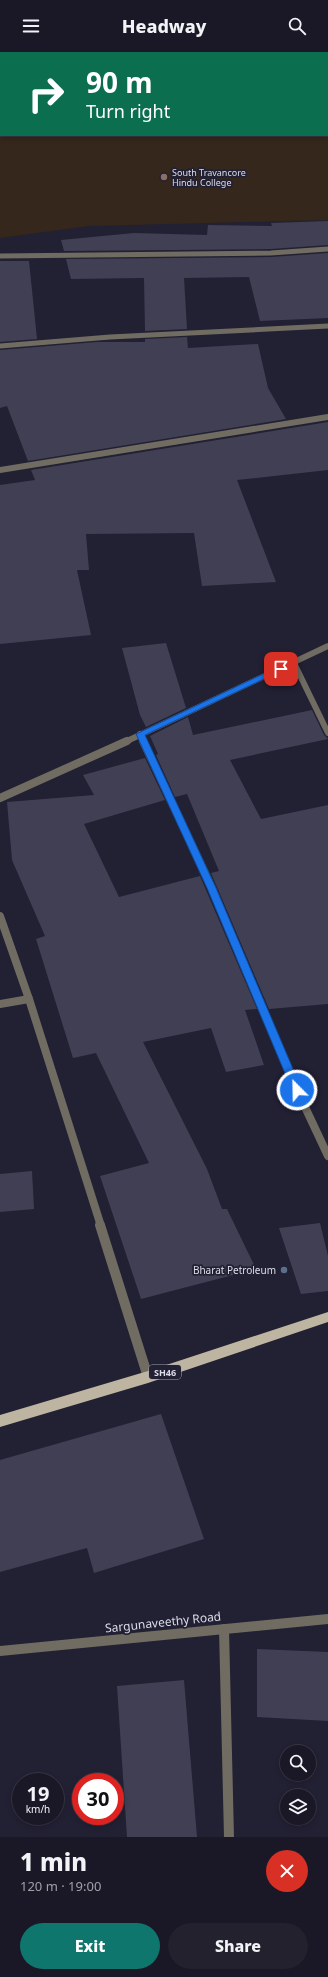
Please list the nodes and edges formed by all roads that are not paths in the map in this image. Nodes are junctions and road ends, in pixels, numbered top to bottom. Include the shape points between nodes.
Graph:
1 (328, 249) edge
2 (0, 256) edge
3 (328, 326) edge
4 (0, 346) edge
5 (328, 417) edge
6 (0, 470) edge
7 (328, 646) edge
8 (294, 663) junction
9 (328, 733) edge
10 (140, 734) junction
11 (0, 798) edge
12 (0, 916) edge
13 (29, 999) junction
14 (0, 1004) edge
15 (328, 1156) edge
16 (328, 1317) edge
17 (148, 1377) junction
18 (0, 1421) edge
19 (328, 1619) edge
20 (224, 1629) junction
21 (0, 1651) edge
22 (229, 1837) edge

1 - 2 street via 271,253
3 - 4 street via 110,337
5 - 6 street
7 - 8 street
8 - 9 street
8 - 10 street
10 - 11 street
10 - 15 street via 212,888 297,1090
12 - 13 street
13 - 14 street
13 - 17 street
16 - 17 main road, SH46
17 - 18 main road, SH46
19 - 20 street, Sargunaveethy Road
20 - 21 street, Sargunaveethy Road
20 - 22 street

